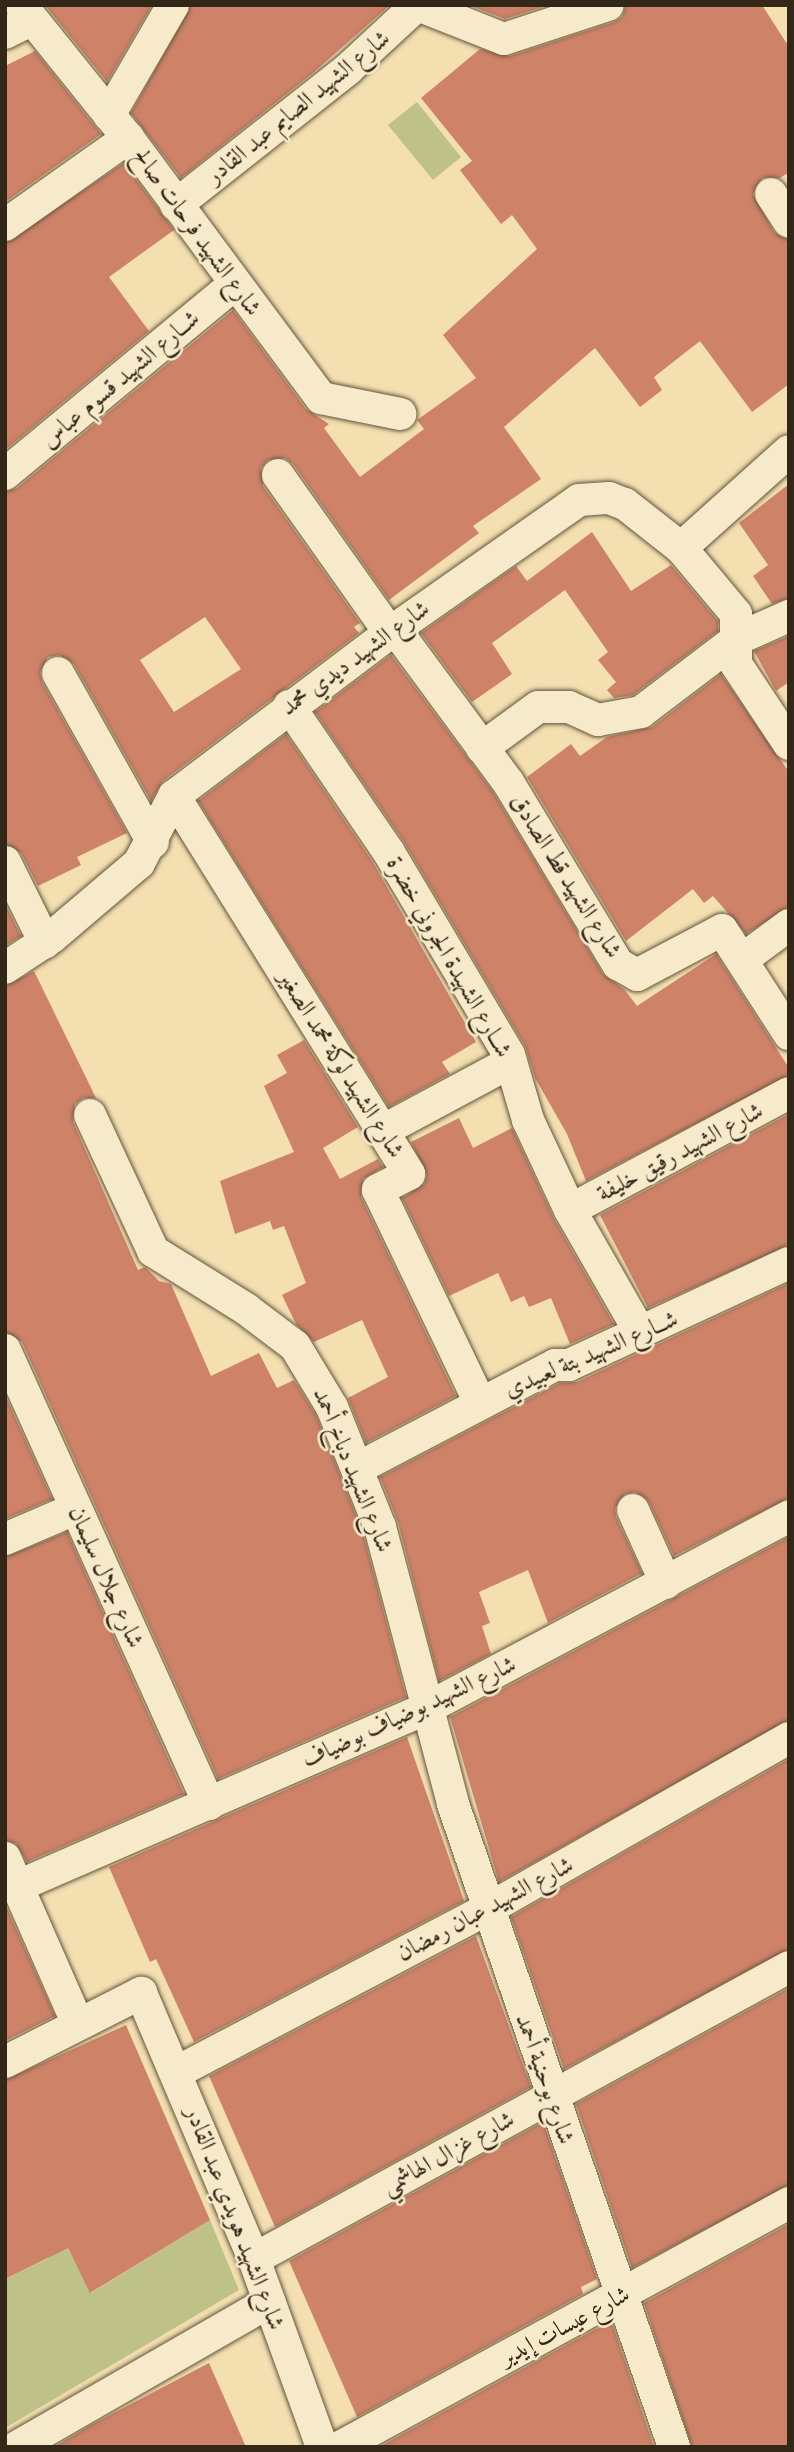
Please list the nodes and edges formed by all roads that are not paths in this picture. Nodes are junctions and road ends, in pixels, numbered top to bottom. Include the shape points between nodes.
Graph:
1 (173, 5) edge
2 (417, 5) edge
3 (608, 5) edge
4 (19, 19) edge
5 (118, 126) junction
6 (771, 194) dead end
7 (176, 205) junction
8 (789, 222) edge
9 (5, 225) edge
10 (235, 284) junction
11 (400, 414) dead end
12 (789, 451) edge
13 (5, 474) edge
14 (278, 475) dead end
15 (681, 548) junction
16 (789, 616) edge
17 (392, 631) junction
18 (737, 639) junction
19 (58, 673) dead end
20 (289, 706) junction
21 (789, 744) edge
22 (482, 748) junction
23 (173, 796) junction
24 (151, 847) junction
25 (5, 862) edge
26 (789, 925) edge
27 (44, 943) junction
28 (743, 959) junction
29 (5, 968) edge
30 (789, 1034) edge
31 (511, 1062) junction
32 (789, 1093) edge
33 (90, 1115) dead end
34 (384, 1130) junction
35 (570, 1210) junction
36 (789, 1263) edge
37 (640, 1332) junction
38 (5, 1350) edge
39 (481, 1403) junction
40 (358, 1468) junction
41 (75, 1509) junction
42 (633, 1510) dead end
43 (789, 1516) edge
44 (5, 1539) edge
45 (666, 1583) junction
46 (429, 1707) junction
47 (789, 1738) edge
48 (209, 1804) junction
49 (12, 1872) edge
50 (488, 1909) junction
51 (789, 1967) edge
52 (78, 2024) junction
53 (5, 2062) edge
54 (177, 2072) junction
55 (550, 2098) junction
56 (789, 2203) edge
57 (254, 2259) junction
58 (621, 2296) junction
59 (269, 2302) junction
60 (17, 2447) edge
61 (322, 2447) edge
62 (340, 2447) edge
63 (674, 2447) edge

1 - 5 street
2 - 3 street via 504,39
2 - 7 street, شارع الشهيد الصايم عبد القادر via 348,69
4 - 5 street, شارع الشهيد فرحات صالح
5 - 7 street, شارع الشهيد فرحات صالح
5 - 9 street
6 - 8 street
7 - 10 street, شارع الشهيد فرحات صالح
10 - 11 street, شارع الشهيد فرحات صالح via 321,398
10 - 13 street, شــارع الشهيد قسوم عباس
12 - 15 street
14 - 17 street, شارع الشهيد قط الصادق
15 - 17 street, شارع الشهيد ديدي محمد via 625,504 595,498 563,508
15 - 18 street via 736,614
16 - 18 street
17 - 20 street, شارع الشهيد ديدي محمد
17 - 22 street, شارع الشهيد قط الصادق
18 - 21 street via 739,671
18 - 22 street via 641,712 598,720 569,707 538,707
19 - 24 street
20 - 23 street, شارع الشهيد ديدي محمد
20 - 31 street, شــارع الشهيدة الجروني خضرة via 388,852
22 - 28 street, شارع الشهيد قط الصادق via 528,814 618,964 637,975 722,930
23 - 24 street, شارع الشهيد ديدي محمد via 161,814
23 - 34 street, شارع الشهيد لوكة محمد الصغير
24 - 27 street
25 - 27 street
26 - 28 street
27 - 29 street
28 - 30 street, شارع الشهيد قط الصادق
31 - 34 street
31 - 35 street, شــارع الشهيدة الجروني خضرة via 528,1120
32 - 35 street, شارع الشهيد رقيق خليفة
33 - 40 street, شارع الشهيد دباخ أحمد via 153,1251 246,1309 295,1346 326,1396
34 - 39 street, شارع الشهيد لوكة محمد الصغير via 408,1174 378,1190
35 - 37 street, شــارع الشهيدة الجروني خضرة
36 - 37 street, شــارع الشهيد بتة لعبيدي
37 - 39 street, شــارع الشهيد بتة لعبيدي via 569,1365 555,1364
38 - 41 street, شارع جلال سليمان
39 - 40 street, شــارع الشهيد بتة لعبيدي
40 - 46 street, شارع الشهيد دباخ أحمد via 380,1527
41 - 44 street
41 - 48 street, شارع جلال سليمان
42 - 45 street
43 - 45 street, شارع الشهيد بوضياف بوضياف
45 - 46 street, شارع الشهيد بوضياف بوضياف
46 - 48 street, شارع الشهيد بوضياف بوضياف
46 - 50 street, شارع بوحنية أحمد via 453,1804
47 - 50 street, شارع الشهيد عبان رمضان
48 - 49 street, شارع الشهيد بوضياف بوضياف
49 - 52 street
50 - 54 street, شارع الشهيد عبان رمضان
50 - 55 street, شارع بوحنية أحمد
51 - 55 street, شارع غزال الهاشمي
52 - 53 street
52 - 54 street, شارع الشهيد هويدي عبد القادر via 141,1993
54 - 57 street, شارع الشهيد هويدي عبد القادر
55 - 57 street, شارع غزال الهاشمي
55 - 58 street, شارع بوحنية أحمد
56 - 58 street, شارع عيسات إيدير
57 - 59 street, شارع الشهيد هويدي عبد القادر
58 - 62 street, شارع عيسات إيدير
58 - 63 street, شارع بوحنية أحمد
59 - 60 street
59 - 61 street, شارع الشهيد هويدي عبد القادر

